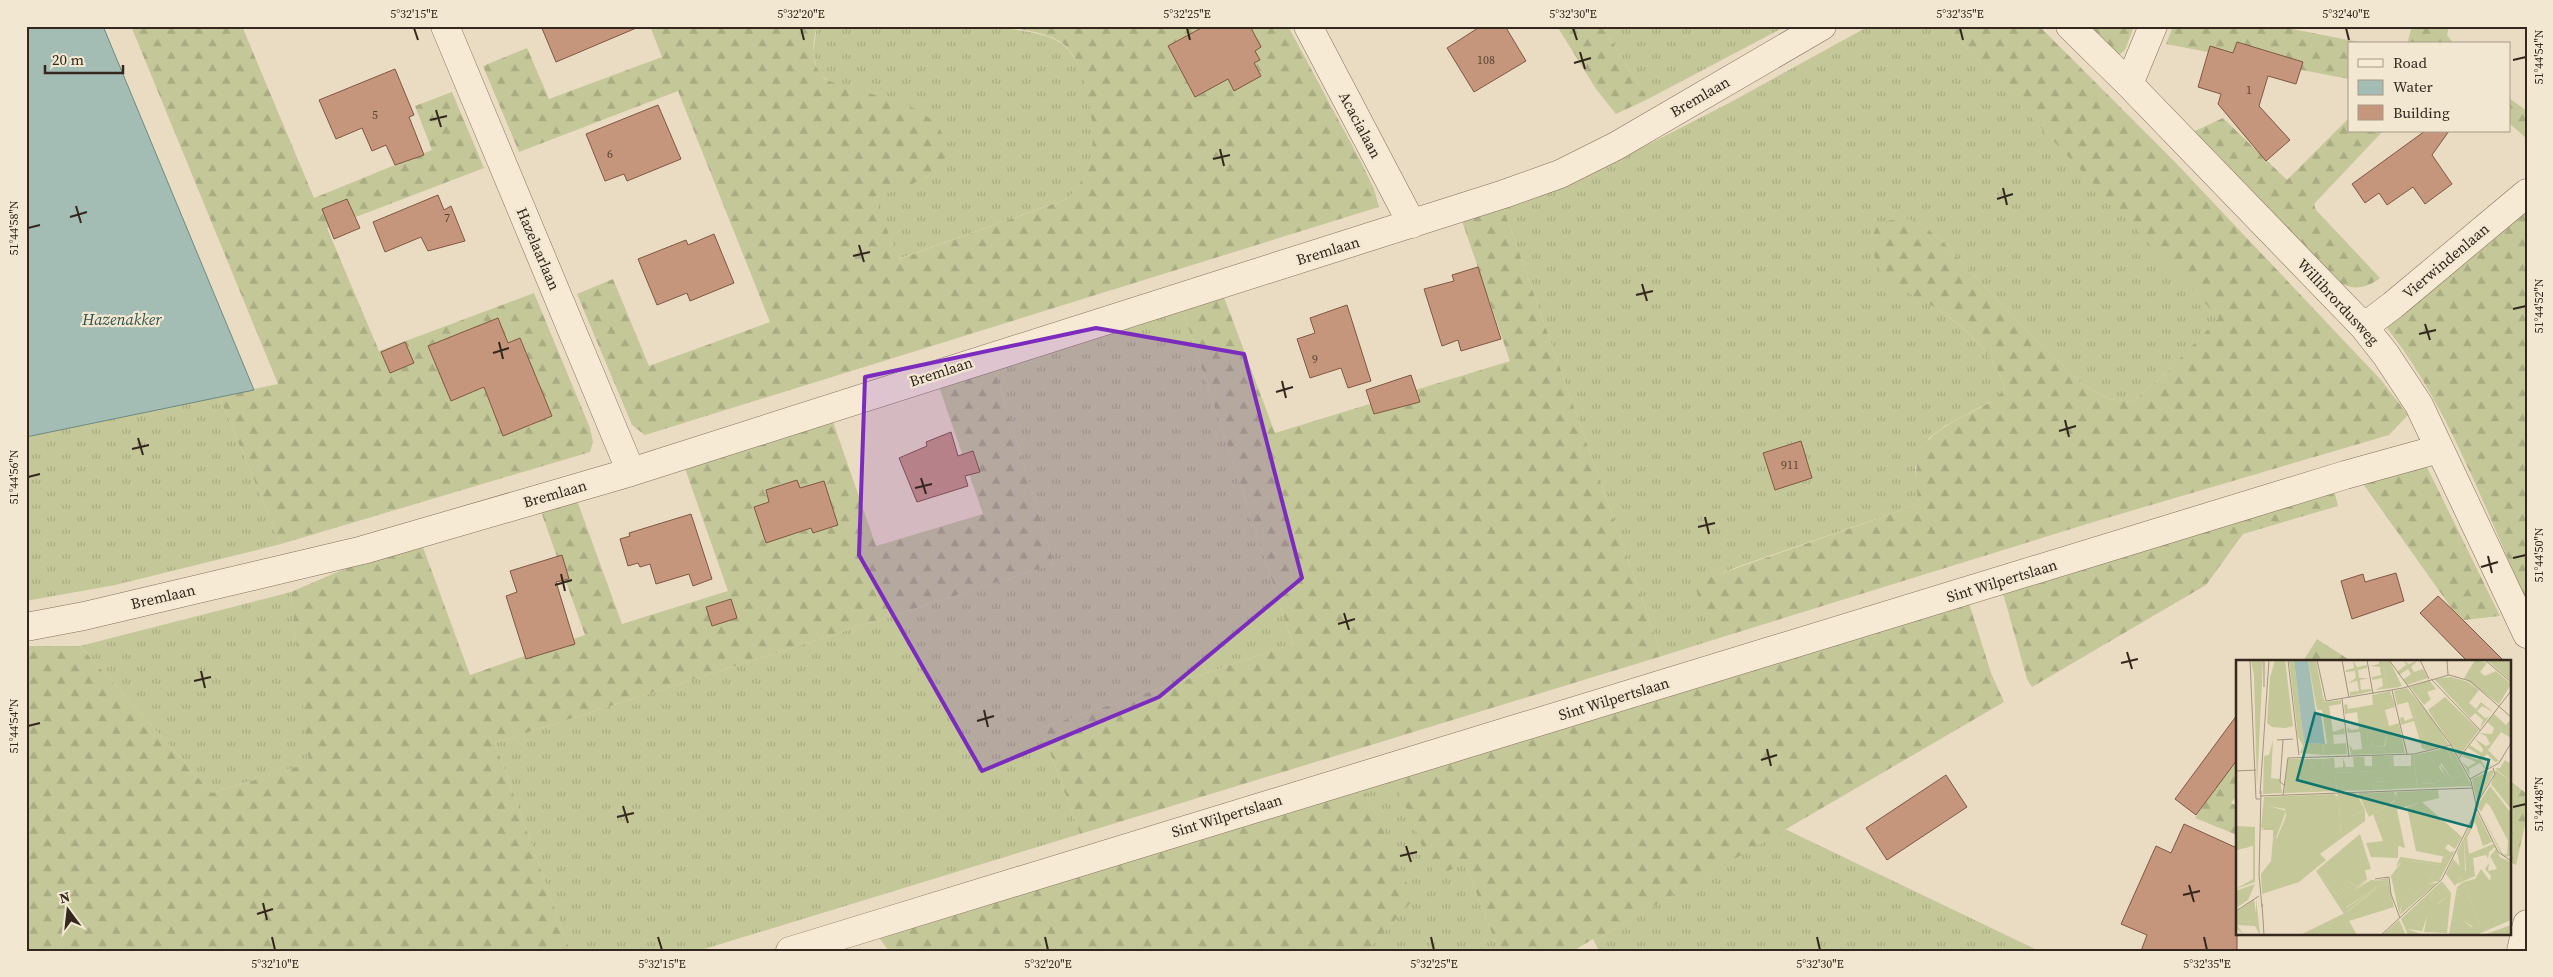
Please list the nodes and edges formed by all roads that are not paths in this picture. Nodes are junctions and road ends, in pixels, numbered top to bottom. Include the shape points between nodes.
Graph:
1 (445, 26) edge
2 (1308, 26) edge
3 (1822, 26) edge
4 (2070, 26) edge
5 (2153, 26) edge
6 (2129, 84) junction
7 (2527, 192) edge
8 (1412, 224) junction
9 (2364, 327) junction
10 (2439, 448) junction
11 (631, 472) junction
12 (26, 627) edge
13 (2527, 634) edge
14 (2527, 924) edge
15 (790, 951) edge
16 (2521, 951) edge

1 - 11 street, Hazelaarlaan
2 - 8 street, Acacialaan
3 - 8 street, Bremlaan via 1616,146 1560,174
4 - 6 street, Willibrordusweg
5 - 6 street
6 - 9 street, Willibrordusweg
7 - 9 street, Vierwindenlaan
8 - 11 street, Bremlaan
9 - 10 street, Willibrordusweg via 2419,405
10 - 13 street, Willibrordusweg
10 - 15 street, Sint Wilpertslaan
11 - 12 street, Bremlaan via 363,550
14 - 16 street

